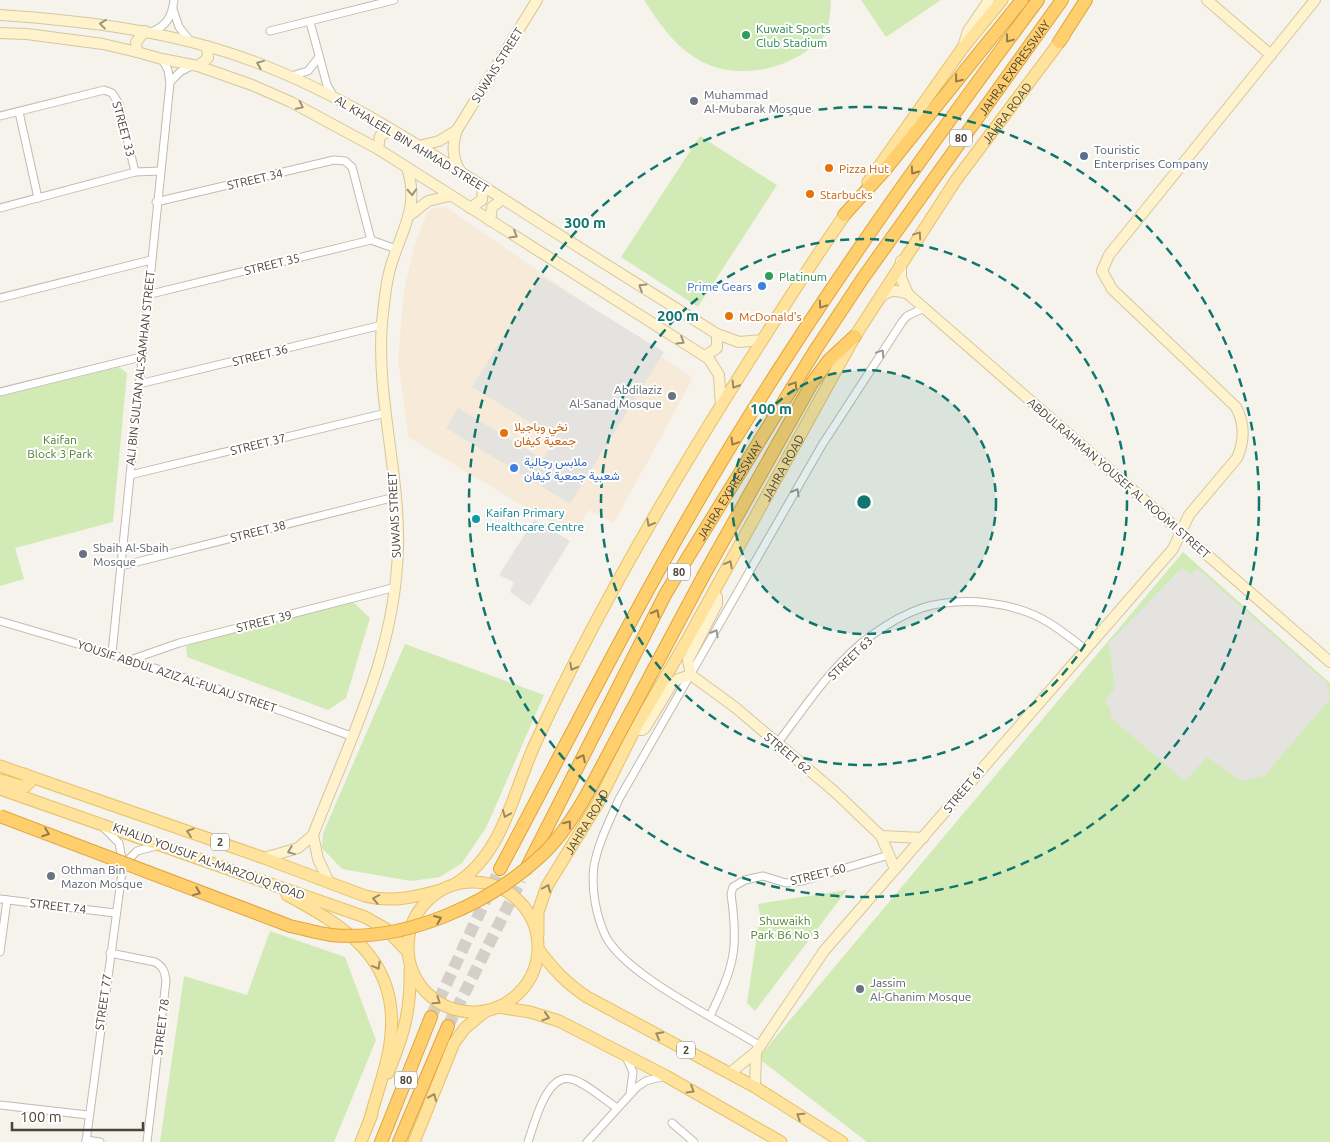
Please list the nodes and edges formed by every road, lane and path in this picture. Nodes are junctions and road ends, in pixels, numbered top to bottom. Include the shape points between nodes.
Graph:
1 (174, 0) edge
2 (394, 0) edge
3 (537, 0) edge
4 (989, 0) edge
5 (1002, 0) edge
6 (1022, 0) edge
7 (1038, 0) edge
8 (1062, 0) edge
9 (1086, 0) edge
10 (1094, 0) edge
11 (1206, 0) edge
12 (1315, 0) edge
13 (173, 9) junction
14 (0, 15) edge
15 (310, 22) junction
16 (270, 31) dead end
17 (148, 32) junction
18 (0, 33) edge
19 (190, 42) junction
20 (1060, 42) junction
21 (207, 46) junction
22 (962, 49) junction
23 (138, 52) junction
24 (1271, 55) junction
25 (319, 57) junction
26 (162, 59) junction
27 (195, 66) junction
28 (291, 76) junction
29 (170, 83) junction
30 (335, 97) junction
31 (19, 112) junction
32 (0, 116) edge
33 (392, 130) junction
34 (457, 130) junction
35 (419, 146) junction
36 (378, 149) junction
37 (407, 168) junction
38 (160, 171) junction
39 (460, 171) junction
40 (135, 172) junction
41 (483, 186) junction
42 (449, 196) junction
43 (38, 198) junction
44 (503, 199) junction
45 (156, 202) junction
46 (0, 208) edge
47 (470, 208) junction
48 (410, 215) junction
49 (844, 215) junction
50 (490, 221) junction
51 (371, 240) junction
52 (396, 249) junction
53 (151, 260) junction
54 (901, 261) junction
55 (908, 294) junction
56 (147, 295) junction
57 (0, 298) edge
58 (875, 302) junction
59 (924, 308) junction
60 (382, 325) junction
61 (717, 334) junction
62 (855, 336) junction
63 (763, 340) junction
64 (705, 356) junction
65 (141, 357) junction
66 (139, 384) junction
67 (0, 392) edge
68 (721, 406) junction
69 (386, 413) junction
70 (130, 475) junction
71 (395, 497) junction
72 (1180, 533) junction
73 (121, 566) junction
74 (396, 587) junction
75 (713, 592) junction
76 (0, 621) edge
77 (1084, 648) junction
78 (112, 653) junction
79 (132, 659) junction
80 (1330, 662) edge
81 (691, 675) junction
82 (635, 729) junction
83 (351, 736) junction
84 (777, 744) junction
85 (0, 766) edge
86 (25, 774) junction
87 (0, 780) edge
88 (0, 789) edge
89 (0, 816) edge
90 (92, 820) junction
91 (313, 835) junction
92 (881, 836) junction
93 (923, 838) junction
94 (171, 847) junction
95 (889, 855) junction
96 (264, 858) junction
97 (123, 865) junction
98 (500, 869) tunnel mouth
99 (895, 869) junction
100 (254, 878) junction
101 (521, 880) tunnel mouth
102 (329, 882) junction
103 (455, 884) junction
104 (441, 890) junction
105 (3, 899) edge
106 (115, 912) junction
107 (538, 935) junction
108 (539, 950) junction
109 (0, 952) edge
110 (408, 952) junction
111 (110, 953) junction
112 (410, 966) junction
113 (498, 1008) junction
114 (486, 1011) junction
115 (710, 1016) junction
116 (431, 1017) tunnel mouth
117 (448, 1026) tunnel mouth
118 (758, 1049) junction
119 (623, 1052) junction
120 (730, 1073) junction
121 (666, 1076) junction
122 (755, 1087) junction
123 (630, 1094) junction
124 (0, 1105) edge
125 (617, 1108) junction
126 (88, 1115) junction
127 (370, 1119) junction
128 (672, 1122) dead end
129 (86, 1141) edge
130 (100, 1142) edge
131 (147, 1142) edge
132 (361, 1142) edge
133 (381, 1142) edge
134 (399, 1142) edge
135 (414, 1142) edge
136 (528, 1142) edge
137 (587, 1142) edge
138 (694, 1142) edge
139 (780, 1142) edge
140 (842, 1142) edge

1 - 13 street
2 - 15 street
3 - 34 street, SUWAIS STREET
4 - 22 street via 968,31
5 - 22 main road
6 -> 49 highway via 884,171
7 -> 98 highway, JAHRA EXPRESSWAY / 80 via 949,121 753,410 650,584
101 -> 8 highway, JAHRA EXPRESSWAY / 80 via 666,593 863,278
9 - 20 highway
10 - 20 main road, JAHRA ROAD
11 - 24 street
12 - 24 street
13 - 17 street via 166,24
13 - 19 street via 179,27
17 -> 14 street, AL KHALEEL BIN AHMAD STREET via 105,24
15 - 16 street
15 - 25 street
17 - 19 street, AL KHALEEL BIN AHMAD STREET
17 - 23 street via 138,37
18 - 23 street, AL KHALEEL BIN AHMAD STREET via 103,44
19 - 21 street, AL KHALEEL BIN AHMAD STREET
54 -> 20 main road, JAHRA ROAD via 956,180
21 - 27 street via 208,58
28 -> 21 street, AL KHALEEL BIN AHMAD STREET
22 - 49 main road
23 - 26 street, AL KHALEEL BIN AHMAD STREET
24 - 72 street, STREET 61 via 1109,255 1102,271 1112,289 1236,406 1243,423 1243,441 1237,458 1190,514
25 - 28 street via 308,71
25 - 30 street via 327,85
26 - 27 street, AL KHALEEL BIN AHMAD STREET
26 - 29 street
27 - 29 street via 180,72
27 -> 36 street, AL KHALEEL BIN AHMAD STREET via 290,102
28 - 30 street, AL KHALEEL BIN AHMAD STREET
29 - 38 street, ALI BIN SULTAN AL-SAMHAN STREET
30 - 33 street, AL KHALEEL BIN AHMAD STREET
31 - 32 street, STREET 33
31 - 40 street, STREET 33 via 96,90 112,93 119,104
31 - 43 street
33 - 35 street, AL KHALEEL BIN AHMAD STREET
33 - 36 street via 380,136
34 - 35 street, SUWAIS STREET via 439,141
34 - 39 street, SUWAIS STREET via 453,146
35 - 39 street, AL KHALEEL BIN AHMAD STREET
36 - 37 street, AL KHALEEL BIN AHMAD STREET
37 - 42 street, AL KHALEEL BIN AHMAD STREET
37 -> 48 street, SUWAIS STREET via 412,187
38 - 40 street
38 - 45 street, ALI BIN SULTAN AL-SAMHAN STREET
39 - 41 street, AL KHALEEL BIN AHMAD STREET
40 - 43 street
41 - 44 street, AL KHALEEL BIN AHMAD STREET
41 - 47 street via 482,200
42 - 47 street, AL KHALEEL BIN AHMAD STREET
42 - 48 street via 428,201
43 - 46 street
44 - 50 street via 492,207
61 -> 44 street, AL KHALEEL BIN AHMAD STREET
45 - 51 street, STREET 34 via 334,160 345,161 352,167
45 - 53 street, ALI BIN SULTAN AL-SAMHAN STREET
47 - 50 street, AL KHALEEL BIN AHMAD STREET
48 - 52 street, SUWAIS STREET
49 - 63 main road
50 -> 64 street, AL KHALEEL BIN AHMAD STREET
51 - 52 street
51 - 56 street, STREET 35
52 - 60 street, SUWAIS STREET via 388,274
53 - 56 street, ALI BIN SULTAN AL-SAMHAN STREET
53 - 57 street
54 - 55 street via 901,278
54 - 58 main road, JAHRA ROAD
55 - 58 street via 888,292
55 - 59 street, ABDULRAHMAN YOUSEF AL ROOMI STREET
56 - 65 street, ALI BIN SULTAN AL-SAMHAN STREET
58 - 62 main road, JAHRA ROAD
59 - 72 street, ABDULRAHMAN YOUSEF AL ROOMI STREET
81 -> 59 street, JAHRA ROAD via 868,372 907,316
60 - 66 street, STREET 36
60 - 69 street, SUWAIS STREET
61 - 63 street, AL KHALEEL BIN AHMAD STREET via 739,342
61 - 64 street via 717,348
75 -> 62 main road, JAHRA ROAD
89 -> 62 highway, bridge via 290,926 330,934 399,931 433,922 463,908 519,873 546,851 567,826 812,383 829,360
63 -> 68 main road
64 - 68 street, AL KHALEEL BIN AHMAD STREET via 714,363 719,375
65 - 66 street, ALI BIN SULTAN AL-SAMHAN STREET
65 - 67 street
66 - 70 street, ALI BIN SULTAN AL-SAMHAN STREET
68 -> 103 main road via 667,493 567,678 488,854 475,870
69 - 70 street, STREET 37
69 - 71 street, SUWAIS STREET
70 - 73 street, ALI BIN SULTAN AL-SAMHAN STREET
71 - 73 street, STREET 38
71 - 74 street, SUWAIS STREET
72 - 77 street, STREET 61 via 1172,549
72 - 80 street, ABDULRAHMAN YOUSEF AL ROOMI STREET
73 - 78 street, ALI BIN SULTAN AL-SAMHAN STREET
74 - 79 street, STREET 39 via 179,643
74 - 83 street, SUWAIS STREET via 385,646 373,686
75 - 81 street via 718,596 717,604 688,660
75 - 82 main road, JAHRA ROAD
76 - 78 street, YOUSIF ABDUL AZIZ AL-FULAIJ STREET
77 - 84 street, STREET 63 via 1050,623 1011,607 960,603 922,608 894,621 854,651
77 - 93 street, STREET 61
78 - 79 street, YOUSIF ABDUL AZIZ AL-FULAIJ STREET
79 - 83 street, YOUSIF ABDUL AZIZ AL-FULAIJ STREET
81 - 82 street via 675,680 645,728
81 - 84 street, STREET 62
81 - 115 street, JAHRA ROAD via 619,798 594,866 593,888 607,937 626,962
107 -> 82 main road, JAHRA ROAD via 538,912 546,886 598,803
83 - 91 street, SUWAIS STREET
84 - 92 street, STREET 62
85 - 86 main road, KHALID YOUSUF AL-MARZOUQ ROAD / 2
86 - 87 main road via 30,782 25,787
96 -> 86 main road, KHALID YOUSUF AL-MARZOUQ ROAD / 2
88 - 90 main road, KHALID YOUSUF AL-MARZOUQ ROAD / 2
90 - 94 main road, KHALID YOUSUF AL-MARZOUQ ROAD / 2
90 - 97 street, STREET 77 via 116,838
91 -> 96 street via 298,848
91 - 102 street via 318,859
92 - 93 street
92 - 95 street, STREET 62
93 - 99 street, STREET 61
94 - 97 street via 141,849
94 - 100 main road, KHALID YOUSUF AL-MARZOUQ ROAD / 2
95 - 99 street, STREET 62
95 - 115 street, STREET 60 via 802,880 786,883 762,876 733,886 734,959
96 - 102 main road, KHALID YOUSUF AL-MARZOUQ ROAD / 2
97 - 106 street, STREET 77
99 - 118 street, STREET 61 via 814,963
100 - 110 main road, KHALID YOUSUF AL-MARZOUQ ROAD / 2 via 370,919 392,934
100 -> 127 main road via 342,927 365,948 381,974 391,1006 391,1035
104 -> 102 main road, KHALID YOUSUF AL-MARZOUQ ROAD / 2 via 405,899 384,900
103 - 104 main road
103 - 107 main road via 482,883 508,891 522,903
104 - 110 main road via 419,910 408,937
105 - 106 street, STREET 74
105 - 109 street
106 - 111 street, STREET 77
107 - 108 main road
108 - 113 main road via 531,978 512,1000
120 -> 108 main road, 2 via 568,985
110 - 112 main road
111 - 126 street, STREET 77
111 - 131 street, STREET 78 via 155,962 161,965 165,974
112 -> 114 main road via 416,979 434,1000 459,1011
112 - 127 main road via 406,1030
113 - 114 main road
113 -> 119 main road via 530,1012 559,1021
135 -> 114 main road via 454,1044 465,1028
115 - 118 street
116 - 133 highway, 80
117 - 134 highway, 80
118 - 120 street, STREET 61
118 - 122 street
119 - 121 main road
119 - 123 street via 633,1072
120 - 122 main road, 2
121 - 123 street via 646,1081
121 -> 139 main road
140 -> 122 main road, 2
123 - 125 street
124 - 126 street
125 - 136 street via 573,1079 561,1080 549,1088
125 - 137 street
126 - 129 street, STREET 77
127 - 132 main road
128 - 138 street
129 - 130 street, STREET 77

